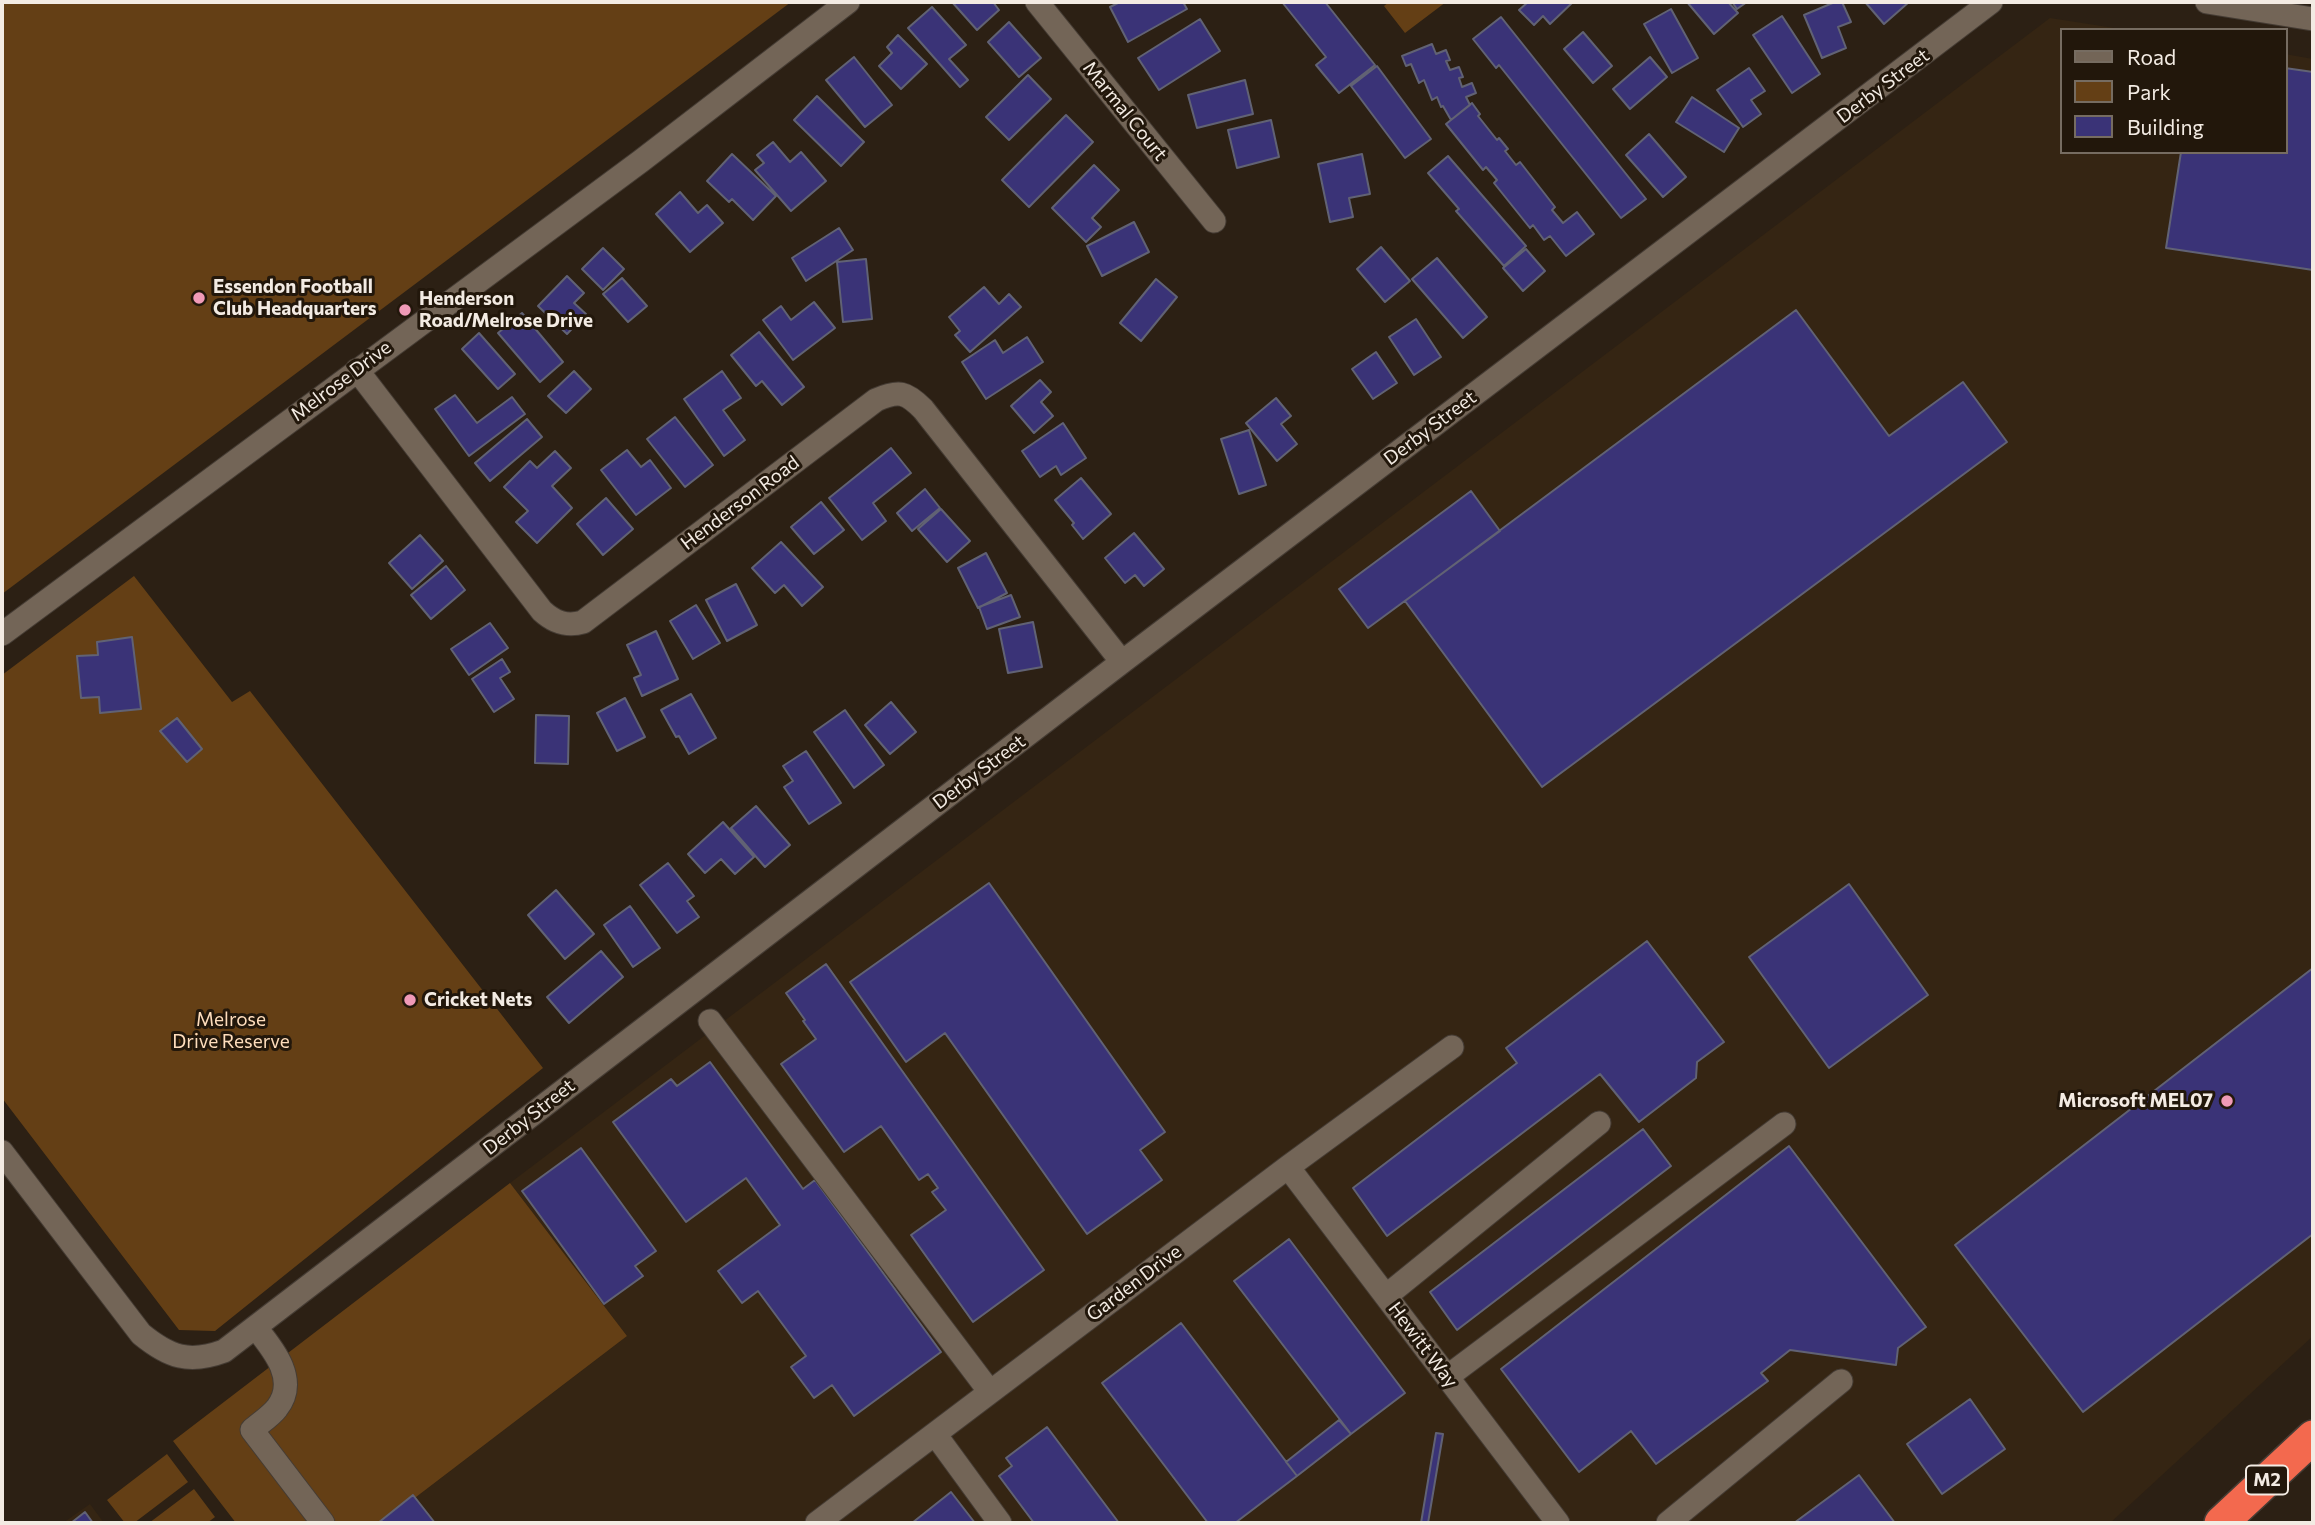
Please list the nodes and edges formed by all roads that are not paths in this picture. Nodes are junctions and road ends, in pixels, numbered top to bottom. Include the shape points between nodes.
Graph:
1 (848, 2) edge
2 (1037, 2) edge
3 (1991, 2) edge
4 (2207, 2) edge
5 (2313, 19) edge
6 (1213, 221) dead end
7 (357, 370) junction
8 (2, 634) edge
9 (1122, 662) junction
10 (710, 1021) dead end
11 (1452, 1047) dead end
12 (1599, 1123) dead end
13 (1784, 1124) dead end
14 (2, 1152) edge
15 (1288, 1167) junction
16 (1386, 1296) junction
17 (256, 1328) junction
18 (1447, 1377) junction
19 (1841, 1381) dead end
20 (990, 1392) junction
21 (935, 1434) junction
22 (2313, 1437) edge
23 (323, 1523) edge
24 (817, 1523) edge
25 (1000, 1523) edge
26 (1558, 1523) edge
27 (1668, 1523) edge
28 (2221, 1523) edge

1 - 7 street, Melrose Drive
2 - 6 street, Marmal Court
3 - 9 street, Derby Street
4 - 5 street
7 - 8 street, Melrose Drive
7 - 9 street, Henderson Road via 542,611 551,620 574,625 876,400 901,393 923,409
9 - 17 street, Derby Street
10 - 20 street
11 - 15 street, Garden Drive
12 - 16 street
13 - 18 street
14 - 17 street, Derby Street via 141,1334 160,1350 192,1358 211,1356
15 - 16 street, Hewitt Way
15 - 20 street, Garden Drive
16 - 18 street, Hewitt Way
17 - 23 street via 280,1359 284,1386 276,1409 252,1430
18 - 26 street, Hewitt Way
19 - 27 street
20 - 21 street, Garden Drive
21 - 24 street, Garden Drive
21 - 25 street
22 - 28 highway, M2

